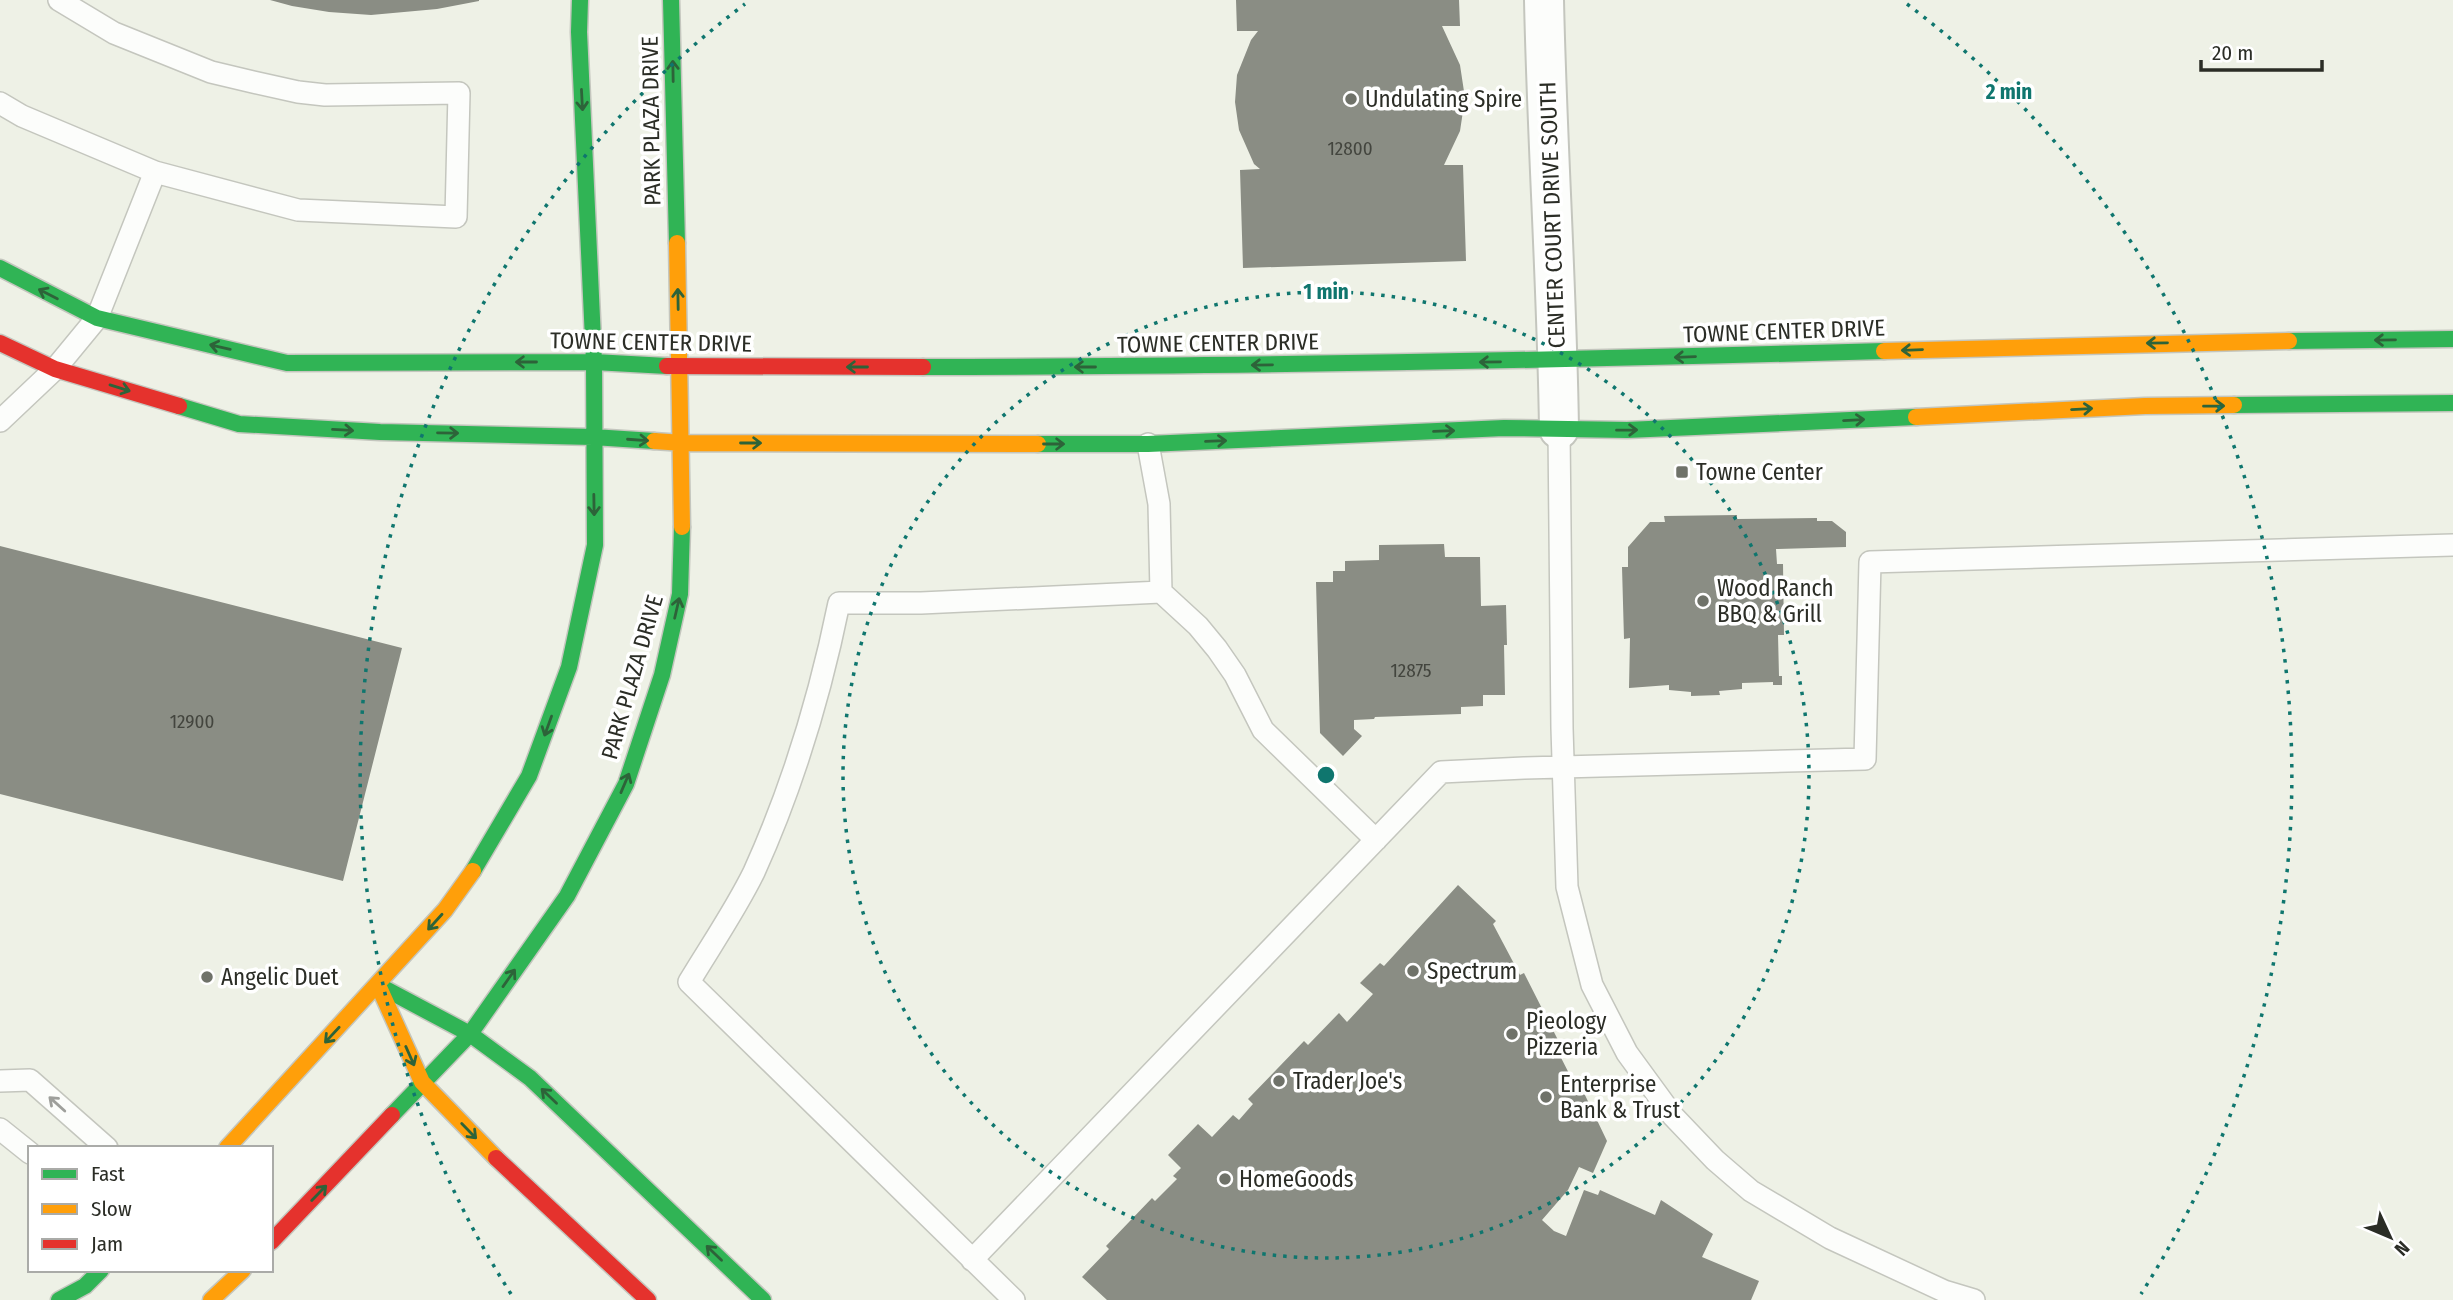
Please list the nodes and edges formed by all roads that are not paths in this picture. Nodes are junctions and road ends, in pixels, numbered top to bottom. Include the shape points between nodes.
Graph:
1 (59, 0) edge
2 (580, 0) edge
3 (671, 0) edge
4 (1544, 0) edge
5 (0, 103) edge
6 (155, 172) junction
7 (0, 268) edge
8 (97, 318) junction
9 (2453, 339) edge
10 (0, 342) edge
11 (1558, 360) junction
12 (594, 362) junction
13 (680, 367) junction
14 (55, 369) junction
15 (2453, 403) edge
16 (0, 421) edge
17 (1559, 429) junction
18 (593, 436) junction
19 (683, 443) junction
20 (1148, 444) junction
21 (2453, 545) edge
22 (1161, 592) junction
23 (1565, 767) junction
24 (1376, 840) junction
25 (378, 985) junction
26 (470, 1034) junction
27 (0, 1081) edge
28 (422, 1082) junction
29 (0, 1129) edge
30 (105, 1146) edge
31 (229, 1146) edge
32 (28, 1151) edge
33 (273, 1240) edge
34 (972, 1259) junction
35 (99, 1272) edge
36 (241, 1272) edge
37 (76, 1285) edge
38 (59, 1300) edge
39 (211, 1300) edge
40 (648, 1300) edge
41 (763, 1300) edge
42 (1014, 1300) edge
43 (1974, 1300) edge

1 - 6 lane via 114,33 211,72 253,82 325,95 459,93 456,217 298,210
2 -> 12 main road
13 -> 3 main road, PARK PLAZA DRIVE
4 - 11 street, CENTER COURT DRIVE SOUTH
5 - 6 lane
6 - 8 lane
8 -> 7 main road, TOWNE CENTER DRIVE
12 -> 8 main road, TOWNE CENTER DRIVE via 287,363
8 - 14 lane
9 -> 11 main road, TOWNE CENTER DRIVE
10 - 14 main road
11 -> 13 main road, TOWNE CENTER DRIVE via 1153,367
11 - 17 street, CENTER COURT DRIVE SOUTH
12 - 13 main road, TOWNE CENTER DRIVE
12 - 18 main road
13 - 19 main road, PARK PLAZA DRIVE
14 - 16 lane
14 -> 18 main road via 239,424
17 -> 15 main road via 1627,430 2145,406
20 -> 17 main road
17 - 23 lane
18 -> 19 main road
18 -> 25 main road via 595,545 569,667 529,776 469,877
19 -> 20 main road
26 -> 19 main road, PARK PLAZA DRIVE via 567,896 626,784 662,675 680,594
20 - 22 lane via 1159,504
21 - 23 lane via 1870,562 1866,759
22 - 24 lane via 1217,649 1263,730
22 - 34 lane via 839,603 802,752 753,874 689,982
23 - 24 lane via 1441,772
23 - 43 lane via 1567,887 1592,985 1627,1052 1673,1116 1751,1191 1830,1238 1944,1291
24 - 34 lane
25 - 26 main road
25 -> 28 main road
25 -> 31 main road
26 - 28 main road, PARK PLAZA DRIVE
41 -> 26 main road via 530,1079
30 -> 27 lane via 30,1080
33 -> 28 main road, PARK PLAZA DRIVE
28 -> 40 main road
29 - 32 lane
34 - 42 lane
35 - 37 main road
36 - 39 main road
37 - 38 main road

